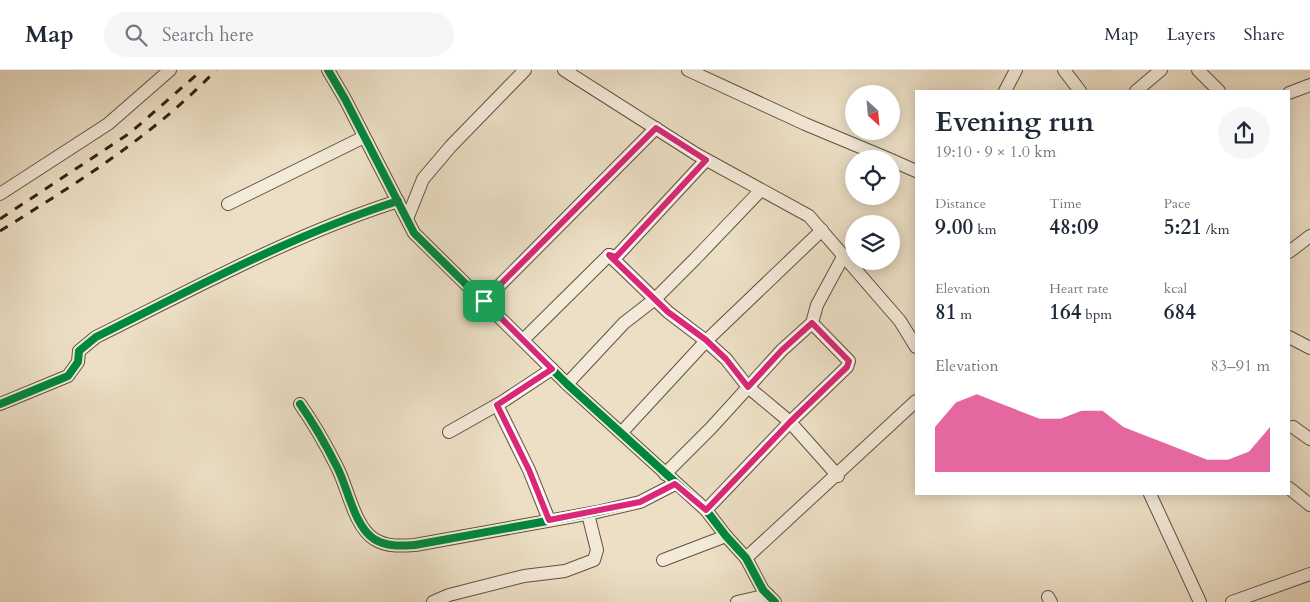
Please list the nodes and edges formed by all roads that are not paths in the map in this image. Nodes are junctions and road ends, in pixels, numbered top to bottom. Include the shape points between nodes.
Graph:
1 (170, 70) edge
2 (328, 70) edge
3 (525, 70) edge
4 (564, 70) edge
5 (688, 70) edge
6 (1016, 70) edge
7 (1064, 70) edge
8 (1161, 70) edge
9 (1198, 70) edge
10 (1310, 86) edge
11 (1006, 90) edge
12 (1079, 90) edge
13 (1137, 90) edge
14 (1218, 90) edge
15 (1290, 93) edge
16 (656, 128) junction
17 (364, 138) junction
18 (868, 150) edge
19 (706, 160) junction
20 (900, 164) edge
21 (915, 171) edge
22 (760, 191) junction
23 (0, 194) edge
24 (398, 202) junction
25 (228, 204) dead end
26 (407, 219) junction
27 (822, 230) junction
28 (1310, 236) edge
29 (1290, 251) edge
30 (609, 255) junction
31 (844, 255) junction
32 (655, 299) junction
33 (484, 301) junction
34 (812, 323) junction
35 (1290, 338) edge
36 (523, 340) junction
37 (706, 340) junction
38 (915, 345) edge
39 (1310, 348) edge
40 (552, 369) junction
41 (567, 384) junction
42 (748, 387) junction
43 (915, 403) edge
44 (0, 404) edge
45 (300, 404) dead end
46 (497, 405) junction
47 (790, 422) junction
48 (1293, 427) dead end
49 (449, 432) dead end
50 (622, 432) junction
51 (1310, 440) edge
52 (665, 474) junction
53 (838, 476) junction
54 (675, 484) junction
55 (1290, 489) edge
56 (1150, 495) edge
57 (1310, 505) edge
58 (706, 510) junction
59 (588, 514) junction
60 (549, 520) junction
61 (726, 536) junction
62 (746, 558) junction
63 (663, 560) dead end
64 (1310, 574) edge
65 (771, 598) edge
66 (433, 602) edge
67 (737, 602) edge
68 (1200, 602) edge
69 (1232, 602) edge

1 - 23 street via 108,124
2 - 17 street
3 - 26 street via 423,179
4 - 16 street
5 - 18 street
6 - 11 street
7 - 12 street
8 - 13 street
9 - 14 street
10 - 15 street
16 - 19 street
16 - 33 street
17 - 24 street
17 - 25 street
19 - 22 street
19 - 30 street via 616,257
20 - 21 street
22 - 27 street via 809,216
22 - 32 street
24 - 26 street
24 - 44 street via 352,216 223,272 96,337 79,351 78,362 68,376
26 - 33 street via 414,232
27 - 31 street
27 - 37 street
28 - 29 street
30 - 32 street
30 - 36 street
31 - 34 street
31 - 38 street via 900,321
32 - 37 street
32 - 41 street via 624,323
33 - 36 street
34 - 42 street
34 - 47 street via 849,361 847,367
35 - 39 street
36 - 40 street
37 - 42 street
37 - 50 street
40 - 41 street
40 - 46 street
41 - 50 street
42 - 47 street
42 - 52 street
43 - 53 street
45 - 60 street via 320,432 338,468 361,526 381,542 390,546 415,546
46 - 49 street
46 - 60 street
47 - 53 street
47 - 58 street
48 - 51 street
50 - 52 street
52 - 54 street
53 - 62 street
54 - 58 street
54 - 59 street via 640,502
55 - 57 street
56 - 68 street
58 - 61 street
59 - 60 street
59 - 66 street via 597,550 594,560 564,571 524,576
61 - 62 street
61 - 63 street
62 - 65 street
64 - 69 street
65 - 67 street

